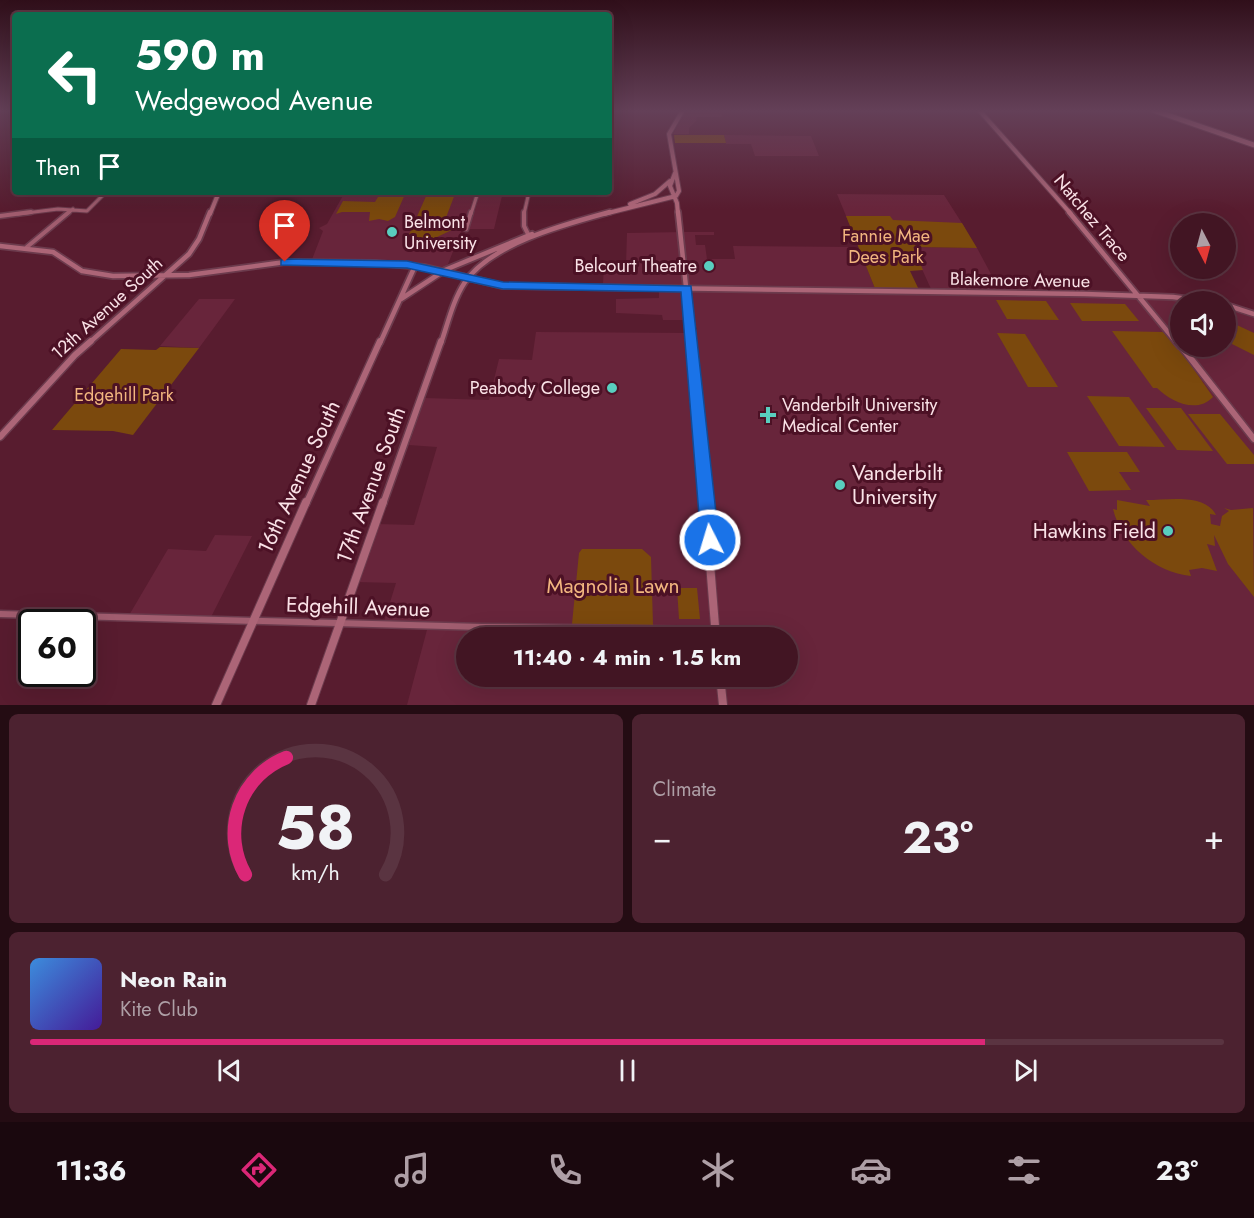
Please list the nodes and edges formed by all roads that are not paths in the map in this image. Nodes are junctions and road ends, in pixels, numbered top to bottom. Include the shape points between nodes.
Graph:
1 (670, 143) edge
2 (1009, 143) edge
3 (675, 173) junction
4 (671, 180) junction
5 (103, 195) edge
6 (218, 195) edge
7 (477, 195) edge
8 (528, 195) edge
9 (676, 196) junction
10 (654, 201) junction
11 (677, 203) junction
12 (73, 209) junction
13 (0, 216) edge
14 (466, 229) dead end
15 (529, 237) junction
16 (0, 246) edge
17 (27, 247) junction
18 (415, 266) junction
19 (442, 272) junction
20 (165, 276) junction
21 (468, 279) junction
22 (687, 288) junction
23 (1137, 296) junction
24 (1170, 297) edge
25 (400, 300) junction
26 (1236, 308) edge
27 (1254, 314) edge
28 (1170, 334) edge
29 (1190, 357) edge
30 (0, 437) edge
31 (1254, 439) edge
32 (0, 614) edge
33 (254, 619) junction
34 (341, 623) junction
35 (477, 627) edge
36 (716, 627) edge
37 (721, 687) edge
38 (216, 705) edge
39 (311, 705) edge
40 (723, 705) edge

1 - 3 main road
2 - 23 main road, Natchez Trace
3 - 4 main road
3 - 9 main road via 679,191
4 - 9 main road
4 - 15 main road via 663,189 641,200
5 - 12 street via 87,211
6 - 20 main road, 12th Avenue South via 195,246
7 - 14 street
8 - 15 street via 522,224
9 - 10 main road
9 - 11 main road
10 - 11 main road
10 - 15 main road
11 - 22 main road
12 - 13 street
12 - 17 street
15 - 19 main road via 486,251
15 - 21 main road via 479,267
16 - 17 main road, Blakemore Avenue
17 - 20 main road, Blakemore Avenue via 53,252 82,271 113,276
18 - 19 main road, Blakemore Avenue
18 - 20 main road, Blakemore Avenue via 285,262
18 - 25 main road, 16th Avenue South
19 - 21 main road, Blakemore Avenue
19 - 25 main road
20 - 30 main road, 12th Avenue South via 70,360
21 - 22 main road, Blakemore Avenue via 509,286
21 - 34 main road, 17th Avenue South via 457,297
22 - 23 main road, Blakemore Avenue
22 - 36 main road
23 - 24 main road, Blakemore Avenue
23 - 28 main road, Natchez Trace
25 - 33 main road, 16th Avenue South
26 - 27 main road
29 - 31 main road, Natchez Trace
32 - 33 street, Edgehill Avenue
33 - 34 street, Edgehill Avenue
33 - 38 main road, 16th Avenue South
34 - 35 street, Edgehill Avenue
34 - 39 main road, 17th Avenue South
37 - 40 main road

